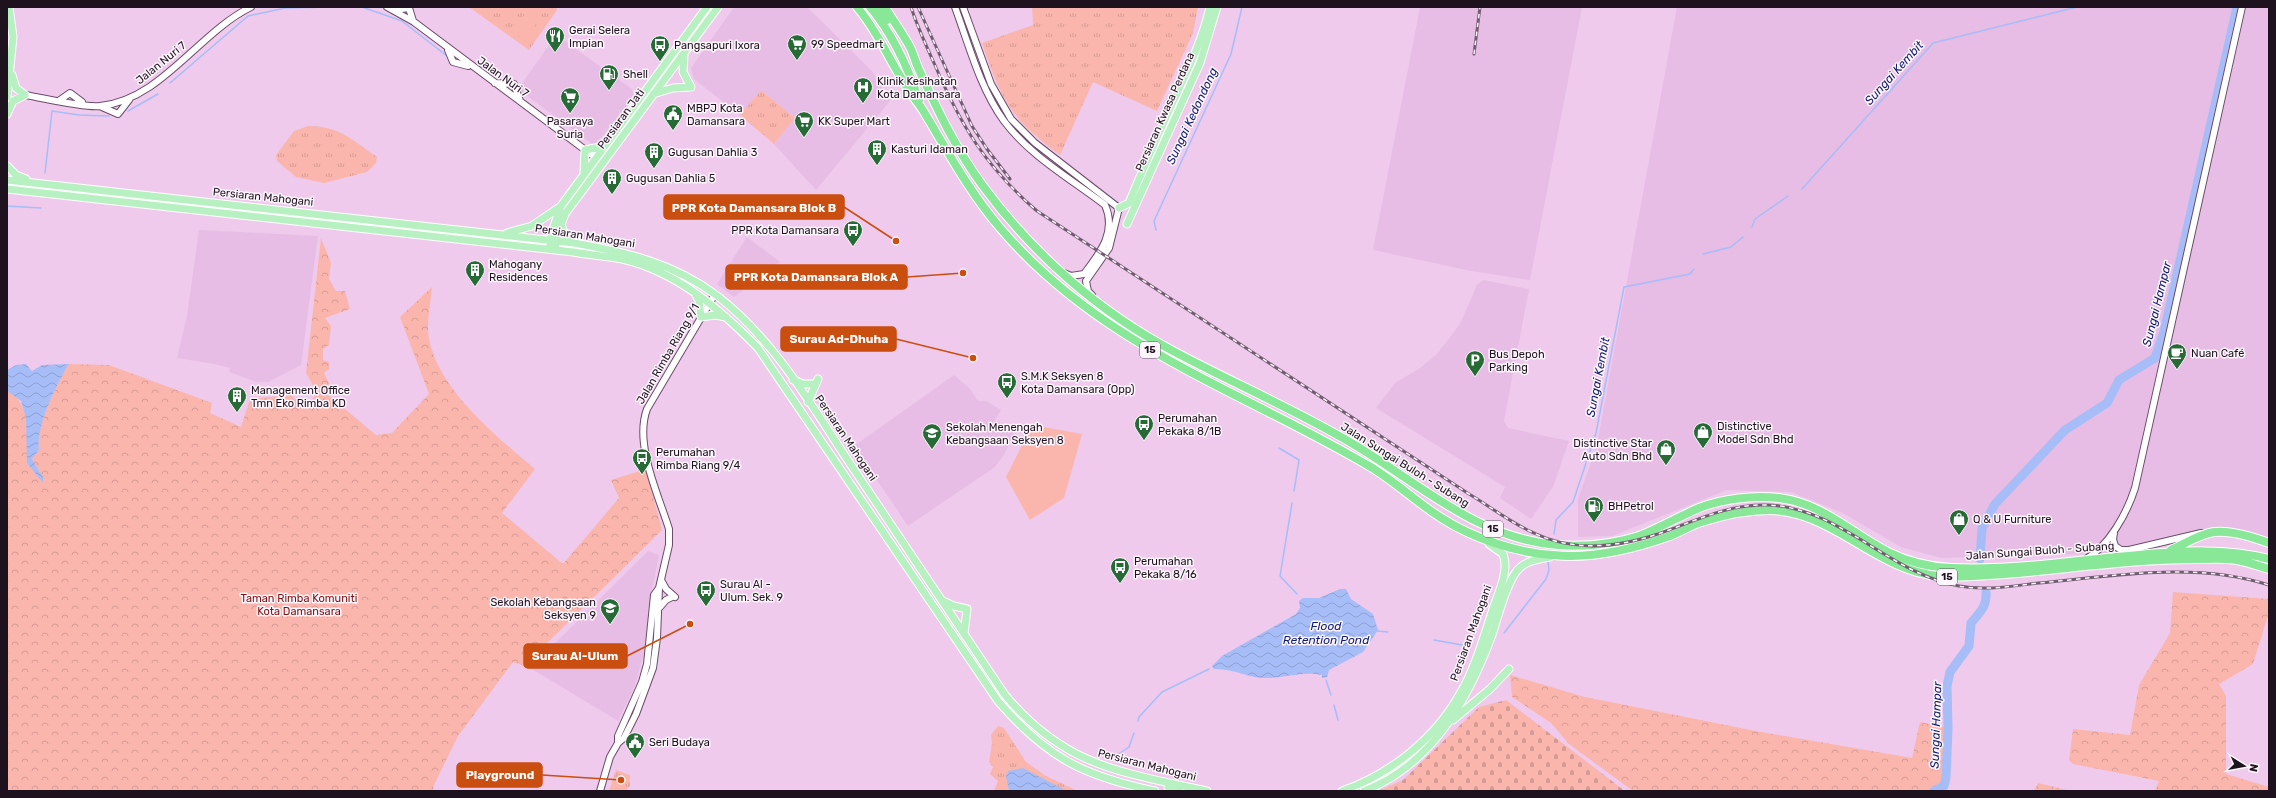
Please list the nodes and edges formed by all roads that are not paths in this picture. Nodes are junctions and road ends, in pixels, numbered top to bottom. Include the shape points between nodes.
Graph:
1 (9, 7) edge
2 (251, 7) edge
3 (707, 7) edge
4 (718, 7) edge
5 (857, 7) edge
6 (870, 7) edge
7 (878, 7) edge
8 (885, 7) edge
9 (956, 7) edge
10 (963, 7) edge
11 (1210, 7) edge
12 (1217, 7) edge
13 (2242, 7) edge
14 (390, 8) edge
15 (414, 22) junction
16 (685, 51) junction
17 (11, 62) junction
18 (917, 66) junction
19 (494, 83) junction
20 (653, 94) junction
21 (25, 95) junction
22 (7, 97) edge
23 (131, 98) junction
24 (60, 100) junction
25 (521, 103) junction
26 (86, 104) junction
27 (99, 106) junction
28 (921, 106) junction
29 (7, 114) edge
30 (605, 146) junction
31 (586, 150) junction
32 (608, 156) junction
33 (596, 158) junction
34 (7, 166) edge
35 (584, 175) junction
36 (7, 180) edge
37 (32, 182) junction
38 (7, 189) edge
39 (1105, 205) junction
40 (561, 206) junction
41 (1119, 211) junction
42 (561, 224) junction
43 (1110, 224) junction
44 (1128, 224) dead end
45 (503, 234) junction
46 (554, 241) junction
47 (574, 243) junction
48 (552, 250) junction
49 (1060, 272) junction
50 (694, 293) junction
51 (715, 294) junction
52 (710, 302) junction
53 (1099, 303) junction
54 (701, 317) junction
55 (727, 317) junction
56 (793, 380) junction
57 (808, 402) junction
58 (2116, 525) junction
59 (2214, 532) junction
60 (1475, 536) junction
61 (2269, 543) edge
62 (2166, 552) junction
63 (1555, 556) junction
64 (2269, 559) edge
65 (2085, 560) junction
66 (2269, 569) edge
67 (661, 580) junction
68 (659, 588) junction
69 (942, 600) junction
70 (659, 609) junction
71 (964, 634) junction
72 (1509, 669) dead end
73 (1448, 725) junction
74 (618, 743) junction
75 (1124, 773) junction
76 (600, 791) edge
77 (1155, 791) edge
78 (1179, 791) edge
79 (1208, 791) edge
80 (1342, 791) edge
81 (1364, 791) edge

1 - 17 main road via 13,37
2 - 23 street, Jalan Nuri 7 via 233,16 158,81
3 - 30 main road, Persiaran Jati
4 - 16 main road, Persiaran Jati
5 - 28 highway, Jalan Sungai Buloh - Subang / 15 via 868,19 906,86
6 - 28 highway, Jalan Sungai Buloh - Subang via 911,77
7 - 18 highway, Jalan Sungai Buloh - Subang
8 - 18 highway, Jalan Sungai Buloh - Subang / 15 via 911,49
9 - 39 street via 984,87 1004,121 1027,146
10 - 41 street via 991,84 1011,119 1035,143
11 - 41 main road, Persiaran Kwasa Perdana via 1205,30 1193,62 1167,114 1129,203
12 - 44 main road, Persiaran Kwasa Perdana via 1200,63
13 - 58 street via 2135,488 2128,507
14 - 15 street
14 - 15 street via 409,8 409,15
15 - 19 street, Jalan Nuri 7 via 447,49 453,62 474,68
16 - 20 main road, Persiaran Jati
16 - 20 main road via 682,67 691,87 673,88
17 - 21 main road via 13,83
17 - 22 main road
18 - 49 highway, Jalan Sungai Buloh - Subang / 15 via 957,147 984,188 1022,233
19 - 25 street, Jalan Nuri 7
19 - 25 street via 514,84
20 - 32 main road, Persiaran Jati
21 - 24 street, Jalan Nuri 7
21 - 29 main road via 13,101
23 - 27 street, Jalan Nuri 7
23 - 27 street via 118,114
24 - 26 street, Jalan Nuri 7
24 - 26 street via 70,93
25 - 31 street, Jalan Nuri 7
26 - 27 street, Jalan Nuri 7
28 - 60 highway, Jalan Sungai Buloh - Subang / 15 via 955,167 1001,229 1052,282 1081,305 1138,344 1372,468 1442,519
30 - 31 main road
30 - 33 main road, Persiaran Jati
31 - 33 street, Jalan Nuri 7
31 - 35 main road
32 - 33 street
32 - 42 main road, Persiaran Jati via 565,214
33 - 35 main road, Persiaran Jati
34 - 37 main road via 16,175
35 - 40 main road, Persiaran Jati
36 - 37 main road, Persiaran Mahogani
37 - 45 main road, Persiaran Mahogani
38 - 48 main road, Persiaran Mahogani
39 - 41 street
39 - 43 street
40 - 45 main road via 532,226
40 - 46 main road, Persiaran Jati
41 - 43 street
41 - 53 street via 1109,248 1086,281 1088,291
42 - 46 main road, Persiaran Jati
42 - 47 main road via 565,236
43 - 49 street via 1104,246 1084,274 1071,276
45 - 46 main road, Persiaran Mahogani
46 - 47 main road, Persiaran Mahogani
46 - 48 main road, Persiaran Jati
47 - 51 main road, Persiaran Mahogani via 627,252 656,262 681,273
48 - 50 main road, Persiaran Mahogani via 638,264
49 - 53 highway, Jalan Sungai Buloh - Subang / 15
50 - 52 main road, Persiaran Mahogani
50 - 54 main road via 699,301
51 - 52 street, Jalan Rimba Riang 9/1
51 - 56 main road, Persiaran Mahogani via 765,341
52 - 54 street, Jalan Rimba Riang 9/1
52 - 55 main road, Persiaran Mahogani
53 - 65 highway, Jalan Sungai Buloh - Subang / 15 via 1170,349 1343,437 1449,508 1494,530 1524,538 1558,546 1605,544 1635,537 1667,525 1702,507 1751,497 1775,498 1808,505 1832,516 1887,551 1926,565 1971,569
54 - 55 main road
54 - 67 street, Jalan Rimba Riang 9/1 via 644,418 642,438 669,529 669,545
55 - 77 main road, Persiaran Mahogani via 762,354 998,701 1015,721 1042,746 1088,773 1121,784
56 - 57 main road, Persiaran Mahogani
56 - 57 main road via 803,384 815,382
57 - 69 main road, Persiaran Mahogani
58 - 59 street via 2113,539 2115,546 2121,550 2142,549 2179,537
58 - 65 street via 2104,545
59 - 61 highway via 2237,534
59 - 62 highway
60 - 63 highway, Jalan Sungai Buloh - Subang / 15 via 1502,545
60 - 80 main road, Persiaran Mahogani via 1498,548 1503,554 1505,567 1485,632 1462,692 1427,737 1409,753 1392,767
62 - 64 highway, Jalan Sungai Buloh - Subang / 15 via 2231,552
62 - 65 highway, Jalan Sungai Buloh - Subang / 15
63 - 66 highway, Jalan Sungai Buloh - Subang / 15 via 1616,551 1670,536 1702,521 1772,510 1807,518 1869,551 1932,576 1971,577 2169,559 2235,559
63 - 73 main road, Persiaran Mahogani via 1528,562 1515,573 1479,669
67 - 68 street, Jalan Rimba Riang 9/1
67 - 70 street via 674,597 662,603
68 - 70 street, Jalan Rimba Riang 9/1
68 - 74 street via 654,595 647,664 642,682 618,736
69 - 71 main road, Persiaran Mahogani
69 - 71 main road via 967,609
70 - 74 street, Jalan Rimba Riang 9/1 via 656,650 649,681 624,738
71 - 75 main road, Persiaran Mahogani via 1021,715 1049,739 1070,752
72 - 73 main road
73 - 81 main road, Persiaran Mahogani via 1398,775
74 - 76 street, Jalan Rimba Riang 9/1 via 610,757
75 - 78 main road via 1134,779
75 - 79 main road, Persiaran Mahogani

